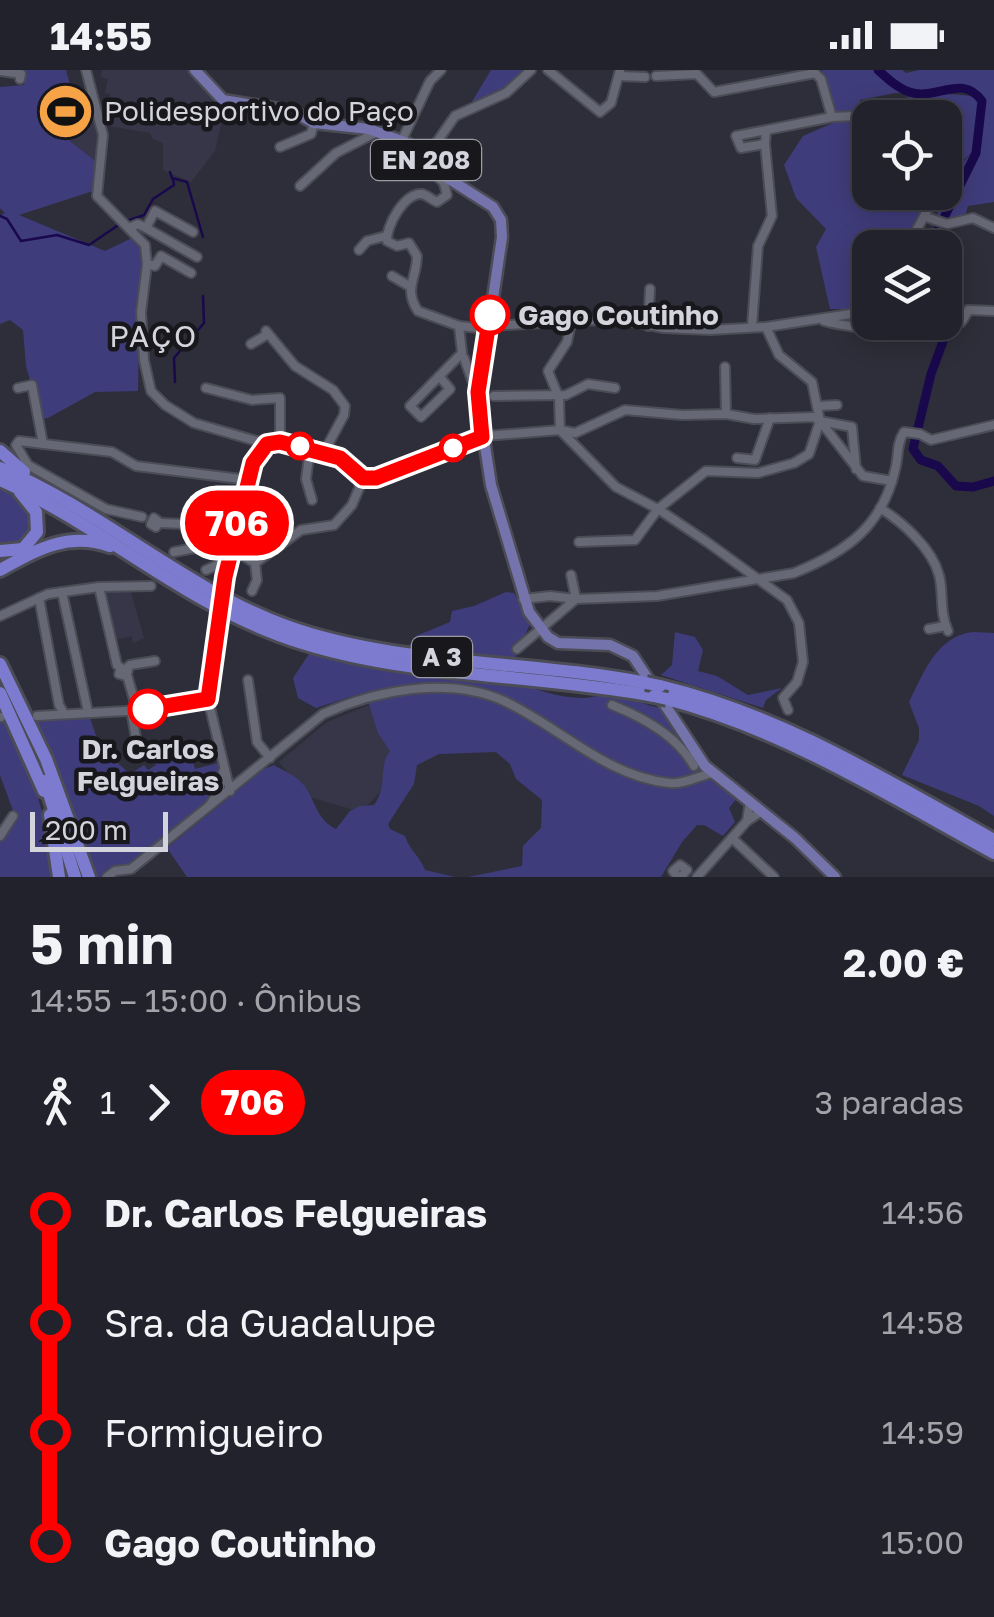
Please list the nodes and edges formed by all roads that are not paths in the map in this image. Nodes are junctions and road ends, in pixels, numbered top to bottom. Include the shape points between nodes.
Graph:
1 (86, 70) edge
2 (195, 70) edge
3 (441, 70) edge
4 (531, 70) edge
5 (548, 70) edge
6 (0, 72) edge
7 (619, 73) edge
8 (656, 76) dead end
9 (20, 78) dead end
10 (645, 78) dead end
11 (832, 116) junction
12 (852, 117) edge
13 (314, 123) junction
14 (766, 130) junction
15 (378, 131) junction
16 (402, 140) junction
17 (765, 144) junction
18 (280, 147) dead end
19 (428, 161) junction
20 (454, 182) junction
21 (300, 186) dead end
22 (447, 195) junction
23 (929, 210) edge
24 (926, 217) junction
25 (125, 224) junction
26 (994, 228) edge
27 (151, 230) junction
28 (918, 230) edge
29 (193, 232) dead end
30 (386, 236) junction
31 (359, 250) dead end
32 (198, 258) dead end
33 (150, 265) junction
34 (191, 273) dead end
35 (392, 276) dead end
36 (409, 286) junction
37 (650, 289) dead end
38 (994, 311) edge
39 (852, 314) edge
40 (818, 320) junction
41 (571, 323) junction
42 (458, 326) junction
43 (648, 326) junction
44 (752, 326) junction
45 (766, 327) junction
46 (488, 328) junction
47 (252, 344) dead end
48 (462, 356) junction
49 (725, 367) dead end
50 (440, 376) junction
51 (478, 378) junction
52 (18, 388) dead end
53 (206, 388) dead end
54 (614, 388) dead end
55 (558, 395) junction
56 (494, 396) dead end
57 (837, 405) dead end
58 (820, 406) junction
59 (726, 414) junction
60 (770, 418) junction
61 (820, 421) junction
62 (994, 425) edge
63 (560, 430) junction
64 (482, 437) junction
65 (280, 442) junction
66 (43, 444) junction
67 (267, 444) junction
68 (310, 449) junction
69 (0, 451) edge
70 (324, 452) junction
71 (737, 458) dead end
72 (0, 468) edge
73 (856, 469) junction
74 (363, 478) junction
75 (0, 480) edge
76 (249, 480) junction
77 (892, 481) junction
78 (14, 486) junction
79 (47, 489) junction
80 (312, 500) dead end
81 (880, 508) junction
82 (658, 509) junction
83 (142, 517) dead end
84 (238, 519) junction
85 (160, 523) dead end
86 (212, 525) junction
87 (579, 542) dead end
88 (232, 548) junction
89 (0, 552) edge
90 (174, 552) dead end
91 (138, 558) junction
92 (229, 560) junction
93 (255, 563) junction
94 (0, 570) edge
95 (206, 570) dead end
96 (571, 575) dead end
97 (759, 579) junction
98 (151, 586) dead end
99 (99, 587) junction
100 (62, 592) junction
101 (252, 592) dead end
102 (39, 598) junction
103 (523, 599) junction
104 (576, 599) junction
105 (0, 616) edge
106 (540, 628) junction
107 (929, 629) dead end
108 (516, 648) dead end
109 (155, 661) dead end
110 (0, 664) edge
111 (125, 671) junction
112 (248, 680) dead end
113 (0, 683) edge
114 (657, 691) junction
115 (0, 693) edge
116 (208, 699) junction
117 (612, 705) dead end
118 (134, 710) junction
119 (788, 710) dead end
120 (63, 712) junction
121 (88, 712) junction
122 (37, 716) dead end
123 (136, 738) dead end
124 (270, 758) junction
125 (224, 762) junction
126 (701, 772) junction
127 (230, 791) junction
128 (750, 801) junction
129 (207, 809) junction
130 (762, 810) junction
131 (13, 816) dead end
132 (746, 822) junction
133 (0, 836) edge
134 (733, 839) junction
135 (994, 840) edge
136 (994, 853) edge
137 (134, 873) edge
138 (59, 877) edge
139 (75, 877) edge
140 (90, 877) edge
141 (106, 877) edge
142 (698, 877) edge
143 (774, 877) edge
144 (835, 877) edge

1 - 25 street via 104,135 96,196
2 - 13 main road, EN 208 via 223,100 292,111
3 - 16 street
4 - 19 street via 506,93 458,113
5 - 7 street via 600,112 610,103
6 - 9 street
7 - 10 street
8 - 11 street via 697,74 714,92 814,73
11 - 12 street
11 - 14 street
13 - 15 main road, EN 208
13 - 18 street via 310,134
14 - 17 street
14 - 17 street via 736,136 740,148
15 - 16 main road, EN 208
15 - 21 street via 336,153
16 - 19 main road, EN 208
17 - 44 street via 772,216 758,246
19 - 20 main road, EN 208
19 - 22 street
20 - 22 street
20 - 46 main road, EN 208 via 502,220
22 - 30 street via 437,202 417,195 393,216
23 - 24 street
24 - 26 street via 973,218
24 - 28 street
25 - 27 street
25 - 33 street via 146,245
27 - 29 street via 156,211
27 - 32 street
27 - 33 street
30 - 31 street
30 - 36 street via 391,245 414,249 418,260
33 - 34 street via 161,256
33 - 67 street via 141,312 151,391 194,423
35 - 36 street
36 - 42 street via 418,311
37 - 43 street
38 - 40 street via 975,308 962,322 915,332
39 - 40 street
40 - 45 street
41 - 43 street via 617,319
41 - 46 street
41 - 55 street via 548,371
42 - 46 street
42 - 48 street
43 - 44 street
44 - 45 street
45 - 58 street via 779,355 812,382
46 - 51 main road, EN 208
47 - 70 street via 267,332 294,366 345,406
48 - 50 street
48 - 51 street
49 - 59 street
50 - 50 street via 410,406 422,417 450,388
51 - 64 main road, EN 208
52 - 66 street via 32,386
53 - 65 street via 252,400 284,397
54 - 55 street via 588,384
55 - 56 street
55 - 63 street
57 - 58 street
58 - 61 street
59 - 60 street
59 - 63 street via 625,410 586,431
60 - 61 street
60 - 71 street via 755,460
61 - 73 street
61 - 73 street via 852,427
61 - 82 street via 812,450 794,463 758,474 710,470
62 - 77 street via 931,440 900,435
63 - 64 street
63 - 82 street via 616,486
64 - 74 street
64 - 103 main road, EN 208
65 - 67 street
65 - 68 street
66 - 76 street via 112,452 136,466
66 - 83 street via 16,445 28,465 106,509
67 - 76 street
68 - 70 street
68 - 80 street via 306,479
69 - 79 highway
70 - 74 street
72 - 79 highway, A 3
73 - 77 street
74 - 93 street via 334,525 300,530
75 - 78 highway, A 3
76 - 84 street
77 - 81 street
78 - 89 highway via 33,506 38,527 24,549
78 - 91 highway, A 3
79 - 114 highway, A 3 via 215,593 294,629 357,646
81 - 97 street via 871,526 844,547 794,573
81 - 107 street via 913,535 937,570 947,628
82 - 87 street via 636,540
82 - 97 street
84 - 86 street
84 - 88 street
85 - 86 street
86 - 90 street via 205,546
88 - 92 street
88 - 93 street
91 - 94 highway via 73,539
91 - 114 highway, A 3 via 244,621 314,647
92 - 95 street
92 - 116 street, bridge
93 - 101 street
96 - 104 street
97 - 104 street via 658,596
97 - 119 street via 787,600 803,639 800,675 784,698
98 - 99 street
99 - 100 street
99 - 111 street via 117,665
100 - 102 street
100 - 121 street
102 - 105 street
102 - 120 street
103 - 104 street
103 - 106 main road, EN 208
104 - 106 street
106 - 108 street
106 - 126 main road via 558,643 610,645 634,656
109 - 111 street via 130,664
110 - 140 highway via 46,758
111 - 118 street
112 - 124 street via 256,742
113 - 139 highway via 41,769
114 - 135 highway, A 3 via 731,706 800,735
114 - 136 highway, A 3 via 788,742
115 - 138 highway via 45,794
116 - 118 street
116 - 125 street
117 - 126 street via 645,720
118 - 121 street
118 - 123 street
120 - 121 street
120 - 122 street
124 - 126 street via 324,714 352,701 466,690 506,702 617,768 668,783
124 - 127 street
125 - 127 street
125 - 129 street via 219,791
126 - 128 main road
127 - 129 street
128 - 130 main road
128 - 132 street
129 - 137 street
130 - 132 street
130 - 144 main road
131 - 133 street
132 - 134 street
134 - 142 street
134 - 143 street
137 - 141 street

